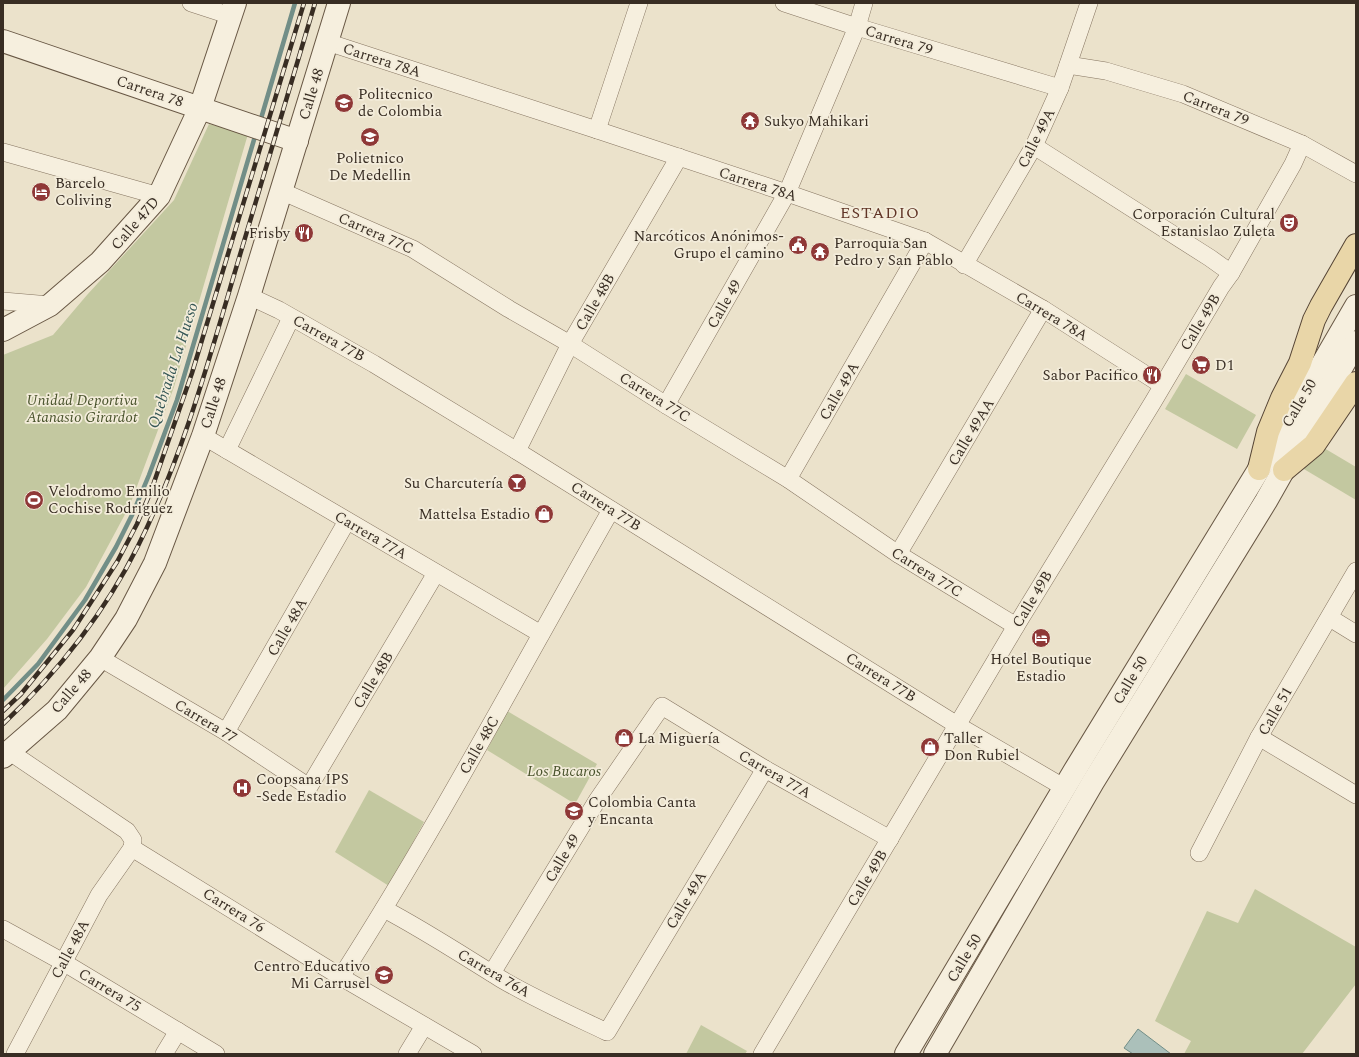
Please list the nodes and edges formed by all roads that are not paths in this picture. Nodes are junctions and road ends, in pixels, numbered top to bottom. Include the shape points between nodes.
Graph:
1 (191, 3) edge
2 (339, 3) edge
3 (639, 3) edge
4 (784, 3) edge
5 (864, 3) edge
6 (1089, 3) edge
7 (233, 9) edge
8 (857, 27) junction
9 (3, 41) edge
10 (327, 42) junction
11 (1068, 65) junction
12 (1060, 88) junction
13 (200, 108) junction
14 (597, 130) junction
15 (297, 141) junction
16 (1302, 144) junction
17 (1034, 146) junction
18 (3, 152) edge
19 (679, 157) junction
20 (1356, 174) edge
21 (281, 190) junction
22 (787, 193) junction
23 (159, 196) junction
24 (925, 241) junction
25 (1356, 245) edge
26 (964, 265) junction
27 (1231, 273) junction
28 (249, 296) junction
29 (3, 302) edge
30 (50, 305) junction
31 (1356, 306) edge
32 (1043, 310) junction
33 (291, 318) junction
34 (3, 330) edge
35 (1356, 342) edge
36 (570, 344) junction
37 (1356, 383) edge
38 (1162, 385) junction
39 (1310, 403) junction
40 (666, 405) junction
41 (203, 436) junction
42 (227, 450) junction
43 (517, 451) junction
44 (1259, 469) junction
45 (1284, 470) junction
46 (788, 479) junction
47 (611, 510) junction
48 (347, 521) junction
49 (898, 554) junction
50 (1356, 571) edge
51 (436, 573) junction
52 (1330, 618) junction
53 (1016, 626) junction
54 (541, 634) junction
55 (1356, 634) edge
56 (100, 658) junction
57 (662, 706) joint
58 (958, 725) junction
59 (226, 732) junction
60 (1259, 737) junction
61 (6, 754) edge
62 (764, 769) junction
63 (309, 787) joint
64 (1065, 788) junction
65 (1356, 795) edge
66 (890, 839) junction
67 (132, 848) junction
68 (1199, 853) dead end
69 (384, 909) junction
70 (3, 929) edge
71 (63, 962) junction
72 (492, 973) junction
73 (341, 977) junction
74 (424, 1026) junction
75 (178, 1030) junction
76 (607, 1032) joint
77 (15, 1054) edge
78 (164, 1054) edge
79 (216, 1054) edge
80 (407, 1054) edge
81 (473, 1054) edge
82 (762, 1054) edge
83 (906, 1054) edge
84 (935, 1054) edge

1 - 7 street
2 - 10 main road, Calle 48
3 - 14 street
4 - 8 street, Carrera 79
5 - 8 street, Calle 49
6 - 11 street, Calle 49A
7 - 13 main road, Calle 47D
8 - 12 street, Carrera 79
8 - 22 street, Calle 49
9 - 13 main road, Carrera 78
10 - 14 street, Carrera 78A
10 - 15 main road, Calle 48
11 - 12 street, Calle 49A
11 - 16 street, Carrera 79 via 1106,71 1184,94
12 - 17 street, Calle 49A
13 - 15 main road, Carrera 78
13 - 23 main road, Calle 47D
14 - 19 street, Carrera 78A
15 - 21 main road, Calle 48
16 - 20 street, Carrera 79
16 - 27 street, Calle 49B
17 - 26 street, Calle 49A
17 - 27 street
18 - 23 street
19 - 22 street, Carrera 78A
19 - 36 street, Calle 48B
21 - 28 main road, Calle 48
21 - 36 street, Carrera 77C via 413,249
22 - 24 street, Carrera 78A
22 - 40 street, Calle 49
23 - 30 main road, Calle 47D via 100,262
24 - 26 street, Carrera 78A
24 - 46 street, Calle 49A
25 - 44 main road via 1314,320 1300,363 1268,432
26 - 32 street, Carrera 78A
27 - 38 street, Calle 49B
28 - 33 street, Carrera 77B
28 - 41 main road, Calle 48
29 - 30 street
30 - 34 main road, Calle 47D
31 - 39 main road, Calle 50
32 - 38 street, Carrera 78A
32 - 49 street, Calle 49AA
33 - 42 street, Calle 48
33 - 43 street, Carrera 77B via 374,364
35 - 39 main road, Calle 50
36 - 40 street, Carrera 77C
36 - 43 street, Calle 48B
37 - 45 main road via 1314,445
38 - 53 street, Calle 49B
39 - 44 main road, Calle 50
39 - 45 main road, Calle 50
40 - 46 street, Carrera 77C
41 - 42 street, Carrera 77A
41 - 56 main road, Calle 48 via 155,563 126,620
42 - 48 street, Carrera 77A
43 - 47 street, Carrera 77B
44 - 64 main road, Calle 50
45 - 84 main road, Calle 50 via 1093,782
46 - 49 street, Carrera 77C
47 - 54 street, Calle 48C
47 - 58 street, Carrera 77B
48 - 51 street, Carrera 77A
48 - 59 street, Calle 48A
49 - 53 street, Carrera 77C
50 - 52 street, Calle 51
51 - 54 street, Carrera 77A
51 - 63 street, Calle 48B
52 - 55 street
52 - 60 street, Calle 51
53 - 58 street, Calle 49B
54 - 69 street, Calle 48C
56 - 59 street, Carrera 77
56 - 61 main road, Calle 48 via 57,710
57 - 62 street, Carrera 77A
57 - 72 street, Calle 49 via 598,799
58 - 64 street
58 - 66 street, Calle 49B
59 - 63 street, Carrera 77
60 - 65 street
60 - 68 street, Calle 51
61 - 67 street via 128,831 133,840
62 - 66 street, Carrera 77A
62 - 76 street, Calle 49A
64 - 83 main road, Calle 50
66 - 82 street, Calle 49B
67 - 71 street, Calle 48A via 99,895
67 - 73 street, Carrera 76
69 - 72 street, Carrera 76A
69 - 73 street, Calle 48C
70 - 71 street, Carrera 75
71 - 75 street, Carrera 75
71 - 77 street, Calle 48A
72 - 76 street, Carrera 76A via 550,1006
73 - 74 street, Carrera 76
74 - 80 street
74 - 81 street, Carrera 76
75 - 78 street
75 - 79 street, Carrera 75

